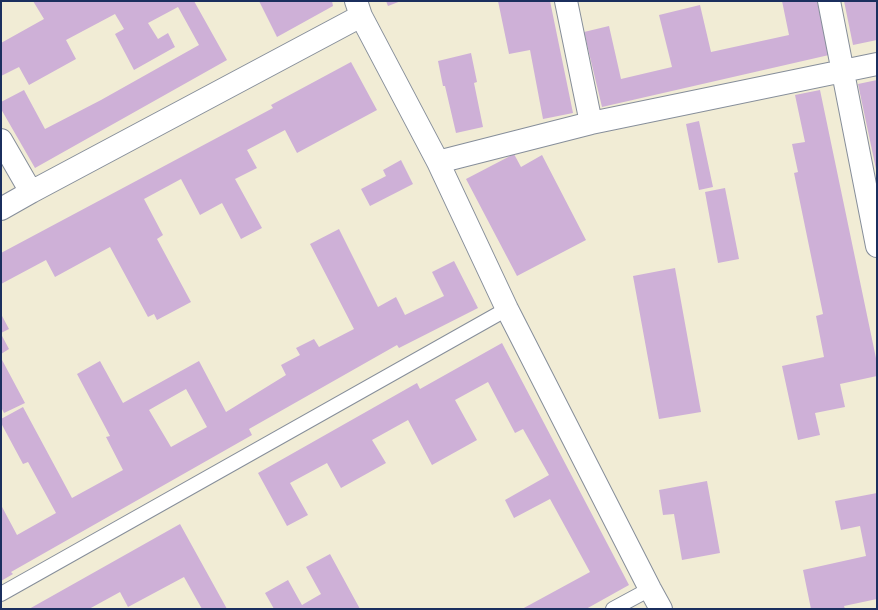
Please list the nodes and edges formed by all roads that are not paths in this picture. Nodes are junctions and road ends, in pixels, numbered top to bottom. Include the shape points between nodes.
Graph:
1 (566, 1) edge
2 (829, 1) edge
3 (358, 8) edge
4 (877, 64) edge
5 (843, 72) junction
6 (591, 123) junction
7 (1, 140) edge
8 (438, 162) junction
9 (31, 192) junction
10 (1, 209) edge
11 (877, 246) edge
12 (507, 309) junction
13 (650, 589) junction
14 (1, 594) edge
15 (613, 609) edge
16 (661, 609) edge

1 - 6 street
2 - 5 street
3 - 8 street
3 - 9 street
4 - 5 street
5 - 6 street
5 - 11 street
6 - 8 street
7 - 9 street
8 - 12 street
9 - 10 street
12 - 13 street
12 - 14 lane
13 - 15 lane
13 - 16 street

